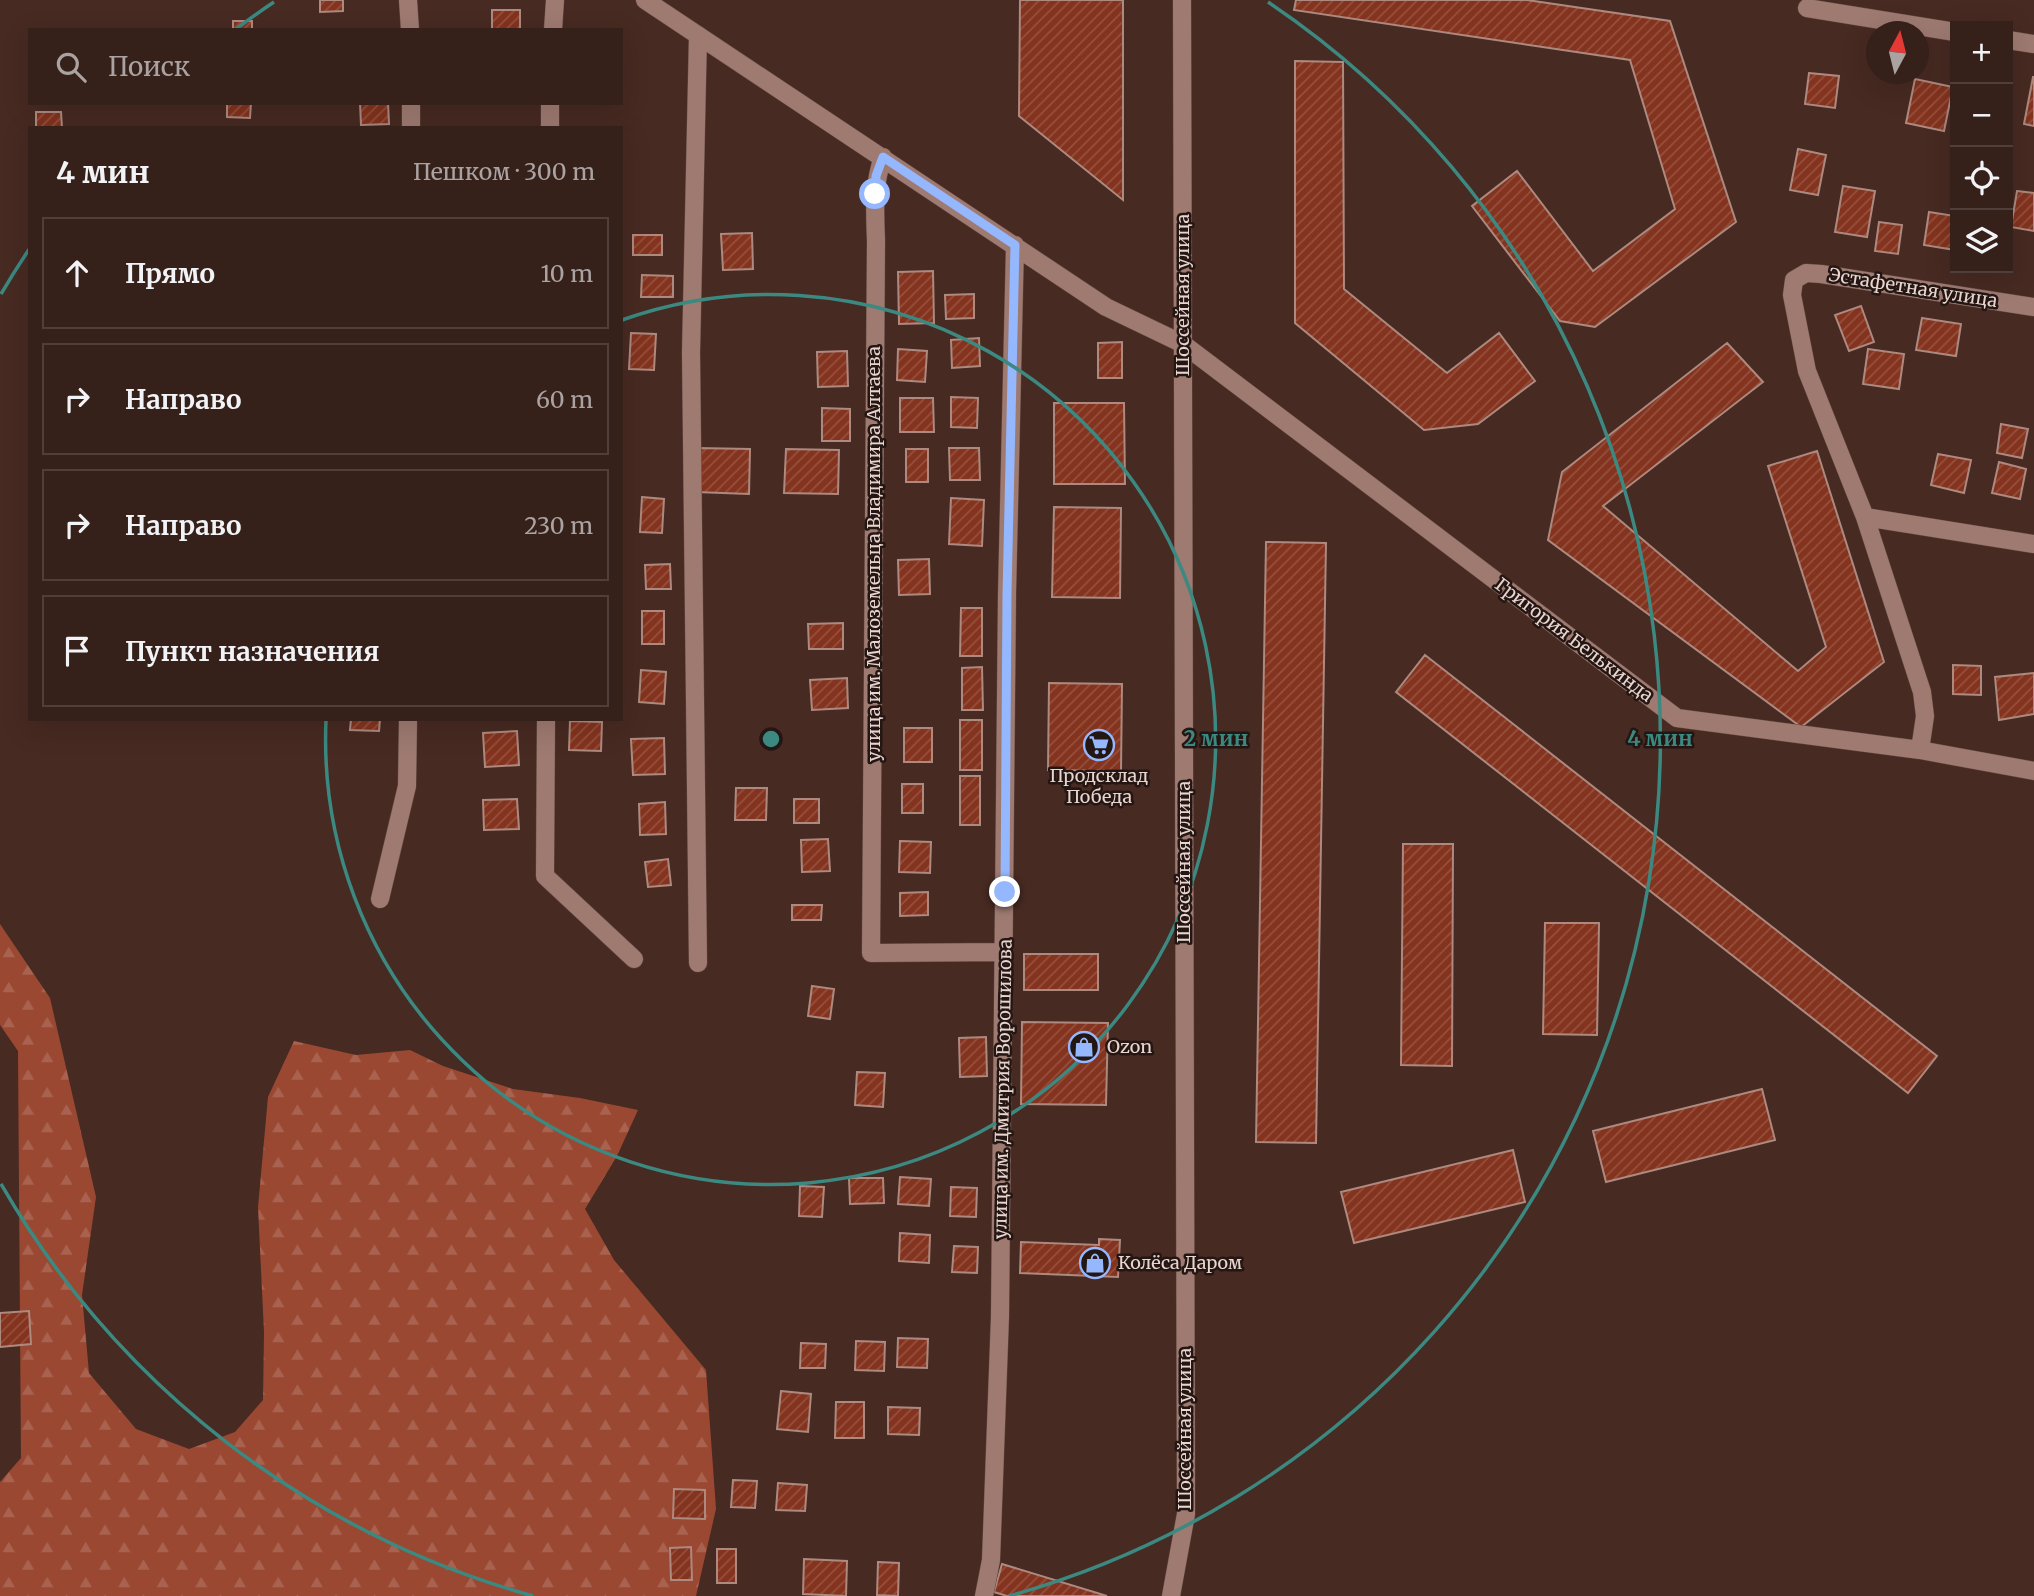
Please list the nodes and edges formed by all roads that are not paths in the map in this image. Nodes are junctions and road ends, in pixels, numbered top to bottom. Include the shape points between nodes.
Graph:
1 (408, 0) edge
2 (555, 0) edge
3 (645, 0) edge
4 (1182, 0) edge
5 (1807, 8) dead end
6 (410, 28) edge
7 (553, 28) edge
8 (1950, 31) edge
9 (698, 36) junction
10 (2013, 41) edge
11 (2034, 44) edge
12 (411, 105) edge
13 (550, 105) edge
14 (411, 126) edge
15 (550, 126) edge
16 (883, 157) junction
17 (1015, 245) junction
18 (2034, 307) edge
19 (1183, 344) junction
20 (1865, 517) junction
21 (2034, 544) edge
22 (408, 721) edge
23 (546, 721) edge
24 (1920, 750) junction
25 (2034, 772) edge
26 (380, 899) dead end
27 (1004, 952) junction
28 (634, 958) dead end
29 (698, 963) dead end
30 (984, 1596) edge
31 (1171, 1596) edge

1 - 6 street
2 - 7 street
3 - 9 street, Григория Белькинда
4 - 19 street, Шоссейная улица
5 - 8 street
9 - 16 street, Григория Белькинда
9 - 29 street via 691,353
10 - 11 street
12 - 14 street
13 - 15 street
16 - 17 street, Григория Белькинда
16 - 27 street, улица им. Малоземельца Владимира Алтаева via 875,194 872,953
17 - 19 street, Григория Белькинда via 1106,307
17 - 27 street, улица им. Дмитрия Ворошилова
18 - 20 street, Эстафетная улица via 1821,274 1806,273 1794,280 1792,295 1807,371
19 - 24 street, Григория Белькинда via 1677,718
19 - 31 street, Шоссейная улица via 1186,1514
20 - 21 street
20 - 24 street via 1922,692
22 - 26 street via 407,786
23 - 28 street via 545,876
24 - 25 street, Григория Белькинда
27 - 30 street, улица им. Дмитрия Ворошилова via 1000,1316 991,1560

